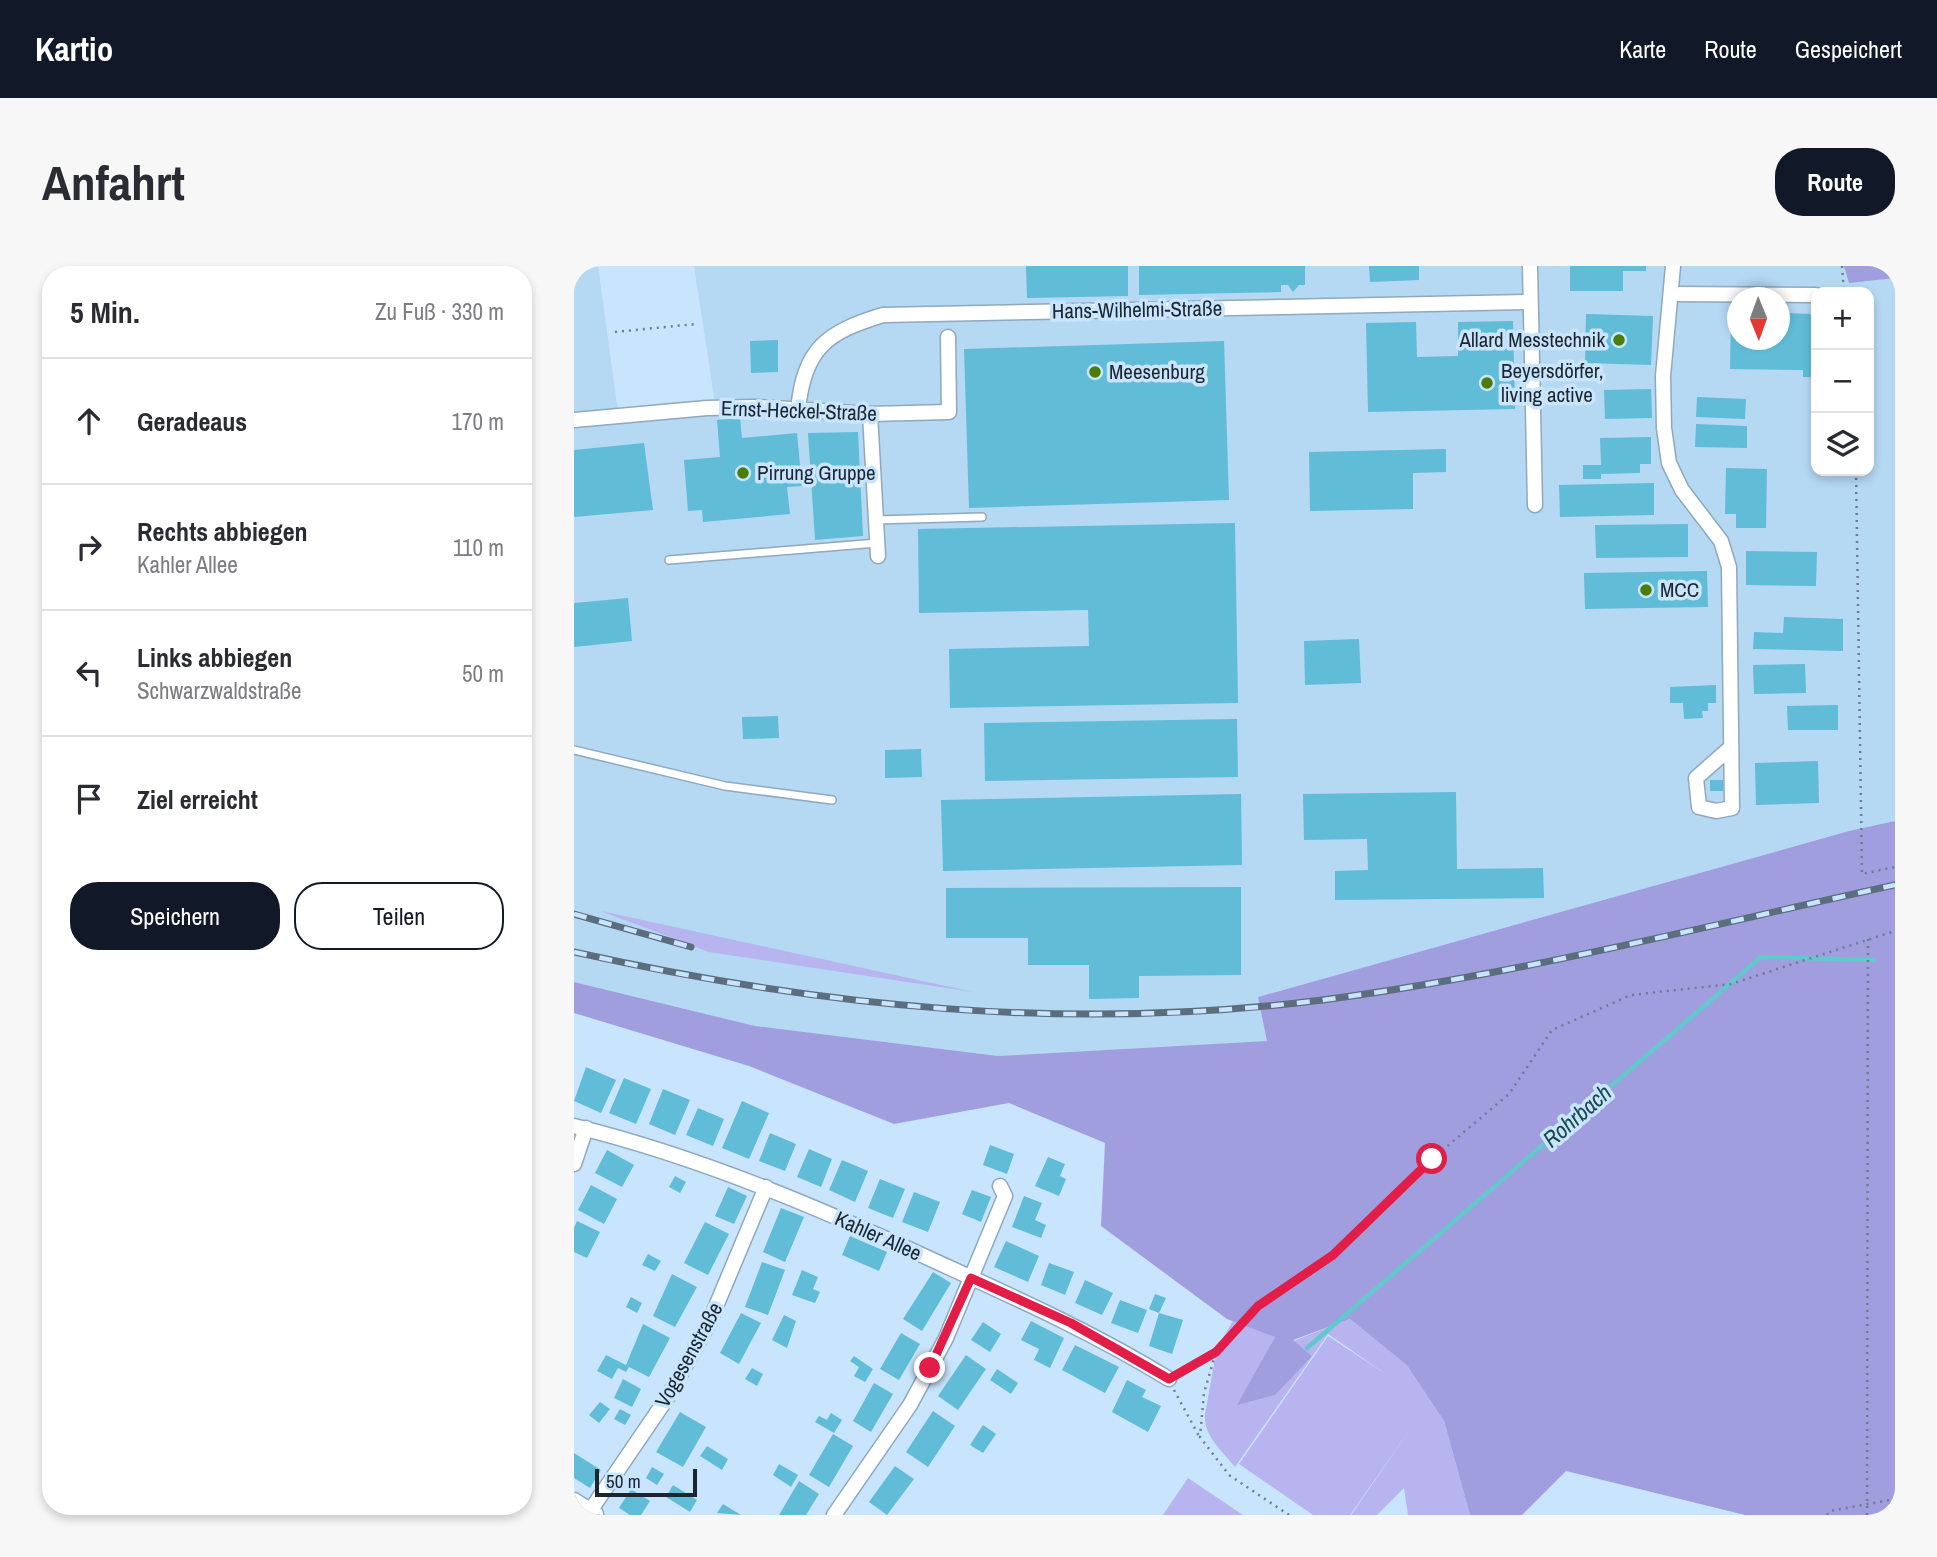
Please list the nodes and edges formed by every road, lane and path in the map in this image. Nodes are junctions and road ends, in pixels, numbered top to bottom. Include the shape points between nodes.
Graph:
1 (1530, 266) edge
2 (1673, 266) edge
3 (1842, 266) edge
4 (1844, 287) edge
5 (1672, 294) junction
6 (1811, 295) edge
7 (1530, 302) junction
8 (696, 324) dead end
9 (615, 332) dead end
10 (948, 337) dead end
11 (798, 410) junction
12 (870, 414) junction
13 (574, 420) edge
14 (1856, 476) edge
15 (1535, 505) dead end
16 (982, 517) dead end
17 (876, 520) junction
18 (877, 549) joint
19 (669, 560) dead end
20 (1729, 749) dead end
21 (574, 750) edge
22 (832, 800) dead end
23 (1895, 867) edge
24 (1895, 931) edge
25 (1868, 939) junction
26 (580, 1127) edge
27 (574, 1164) edge
28 (1000, 1186) dead end
29 (766, 1187) junction
30 (971, 1278) junction
31 (1216, 1352) junction
32 (1169, 1379) junction
33 (1200, 1437) junction
34 (1895, 1499) edge
35 (574, 1500) edge
36 (1868, 1504) junction
37 (594, 1513) edge
38 (834, 1515) edge
39 (1289, 1515) edge
40 (1827, 1515) edge
41 (1867, 1515) edge

1 - 7 street
2 - 5 street
3 - 4 path
5 - 6 street
5 - 20 street via 1663,376 1664,428 1670,463 1682,490 1721,541 1729,568
7 - 11 street, Hans-Wilhelmi-Straße via 883,315 844,327 817,348 800,390
7 - 15 street
8 - 9 path
10 - 12 street, Ernst-Heckel-Straße via 949,412
11 - 12 street, Ernst-Heckel-Straße
11 - 13 street, Ernst-Heckel-Straße via 707,408
12 - 17 street
14 - 23 path via 1862,874
16 - 17 lane
17 - 18 street
18 - 19 lane
21 - 22 lane via 725,786
24 - 25 path
25 - 31 path via 1731,984 1631,995 1552,1030 1509,1094 1432,1159 1333,1255 1258,1306
25 - 36 path
26 - 27 street
26 - 29 street, Kahler Allee via 663,1150
28 - 30 street via 1005,1196
29 - 30 street, Kahler Allee
29 - 37 street, Vogesenstraße via 709,1323
30 - 32 street, Kahler Allee via 1071,1323
30 - 38 street via 910,1405
31 - 32 path
31 - 33 path via 1204,1393
32 - 33 path
33 - 39 path via 1229,1475
34 - 36 path
35 - 37 street
36 - 40 path
36 - 41 path

